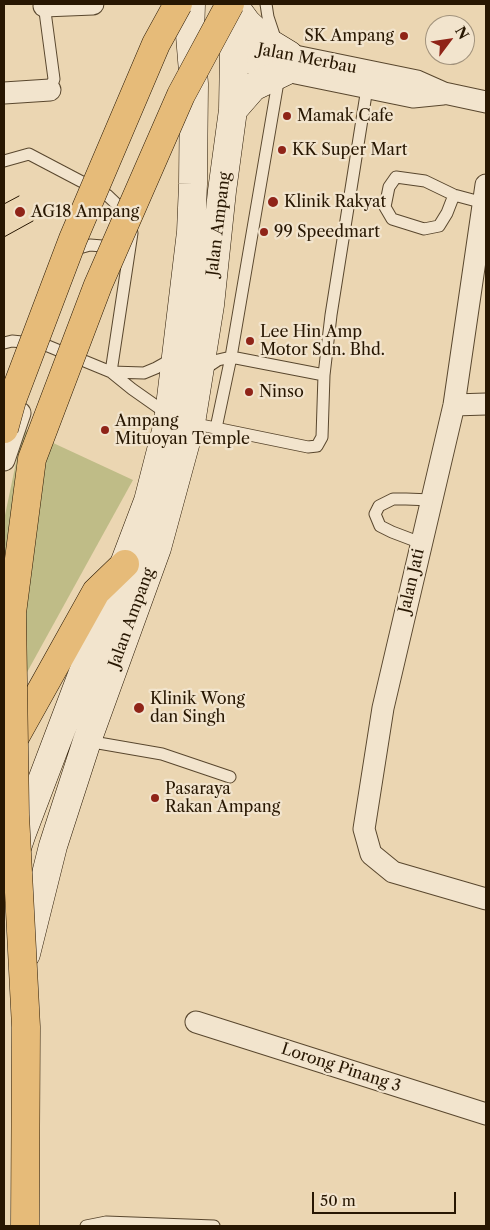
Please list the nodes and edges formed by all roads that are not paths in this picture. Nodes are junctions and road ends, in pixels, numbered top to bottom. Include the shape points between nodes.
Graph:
1 (92, 4) edge
2 (178, 4) edge
3 (191, 4) edge
4 (215, 4) edge
5 (232, 4) edge
6 (266, 4) edge
7 (44, 5) edge
8 (234, 50) junction
9 (283, 62) junction
10 (194, 84) junction
11 (367, 88) junction
12 (50, 90) joint
13 (4, 93) edge
14 (444, 94) junction
15 (486, 102) edge
16 (233, 110) junction
17 (4, 161) edge
18 (485, 194) edge
19 (454, 195) junction
20 (129, 249) junction
21 (8, 342) edge
22 (43, 344) junction
23 (4, 351) edge
24 (176, 357) junction
25 (231, 358) junction
26 (111, 372) junction
27 (324, 376) junction
28 (198, 377) junction
29 (486, 404) edge
30 (454, 405) junction
31 (192, 424) junction
32 (4, 428) edge
33 (4, 460) edge
34 (432, 500) junction
35 (421, 543) junction
36 (125, 564) junction
37 (87, 741) junction
38 (4, 758) edge
39 (230, 777) dead end
40 (4, 886) edge
41 (486, 898) edge
42 (196, 1022) dead end
43 (486, 1114) edge
44 (13, 1226) edge
45 (25, 1226) edge
46 (86, 1226) edge
47 (214, 1226) edge

1 - 7 street
2 - 32 highway, bridge via 156,44 73,239
3 - 10 main road, Jalan Ampang
4 - 8 main road via 217,32
5 - 8 main road, Jalan Ampang
5 - 9 main road
5 - 45 highway, bridge via 181,95 98,285 32,459 12,613 14,815 26,1028
6 - 9 lane
7 - 12 lane via 54,79
8 - 9 street, Jalan Merbau via 251,47
8 - 10 main road via 212,58
8 - 16 main road, Jalan Ampang
9 - 11 street, Jalan Merbau
9 - 14 street, Jalan Merbau via 417,81
9 - 16 main road via 253,87
9 - 25 lane
10 - 24 main road, Jalan Ampang via 191,232
11 - 14 street, Jalan Merbau via 413,97
11 - 27 lane
12 - 13 street
14 - 15 street, Jalan Merbau
16 - 28 main road, Jalan Ampang via 210,305
17 - 20 lane via 29,154 107,195 134,221
18 - 19 lane
18 - 30 street, Jalan Jati
19 - 19 lane via 425,181 396,177 389,187 385,207 392,219 424,229 438,226
20 - 22 lane via 90,244 70,250 58,262
20 - 26 lane
21 - 22 lane
21 - 23 lane
22 - 26 lane
22 - 33 street
24 - 26 lane via 144,373
24 - 31 main road, Jalan Ampang
25 - 27 lane
25 - 28 lane via 218,360
25 - 31 lane
26 - 31 lane via 159,408
27 - 31 lane via 322,437 317,446 308,447
28 - 31 main road, Jalan Ampang
29 - 30 street
30 - 34 street, Jalan Jati
31 - 36 main road, Jalan Ampang via 148,501
31 - 37 main road, Jalan Ampang via 156,548
34 - 35 street, Jalan Jati
34 - 35 lane via 393,499 379,506 375,514 380,526
35 - 41 street, Jalan Jati via 383,708 364,829 371,854 393,872
36 - 38 highway via 96,592
36 - 40 main road, Jalan Ampang
37 - 39 lane via 162,754
37 - 44 main road, Jalan Ampang via 53,846 14,1009
42 - 43 street, Lorong Pinang 3
46 - 47 lane via 106,1222

